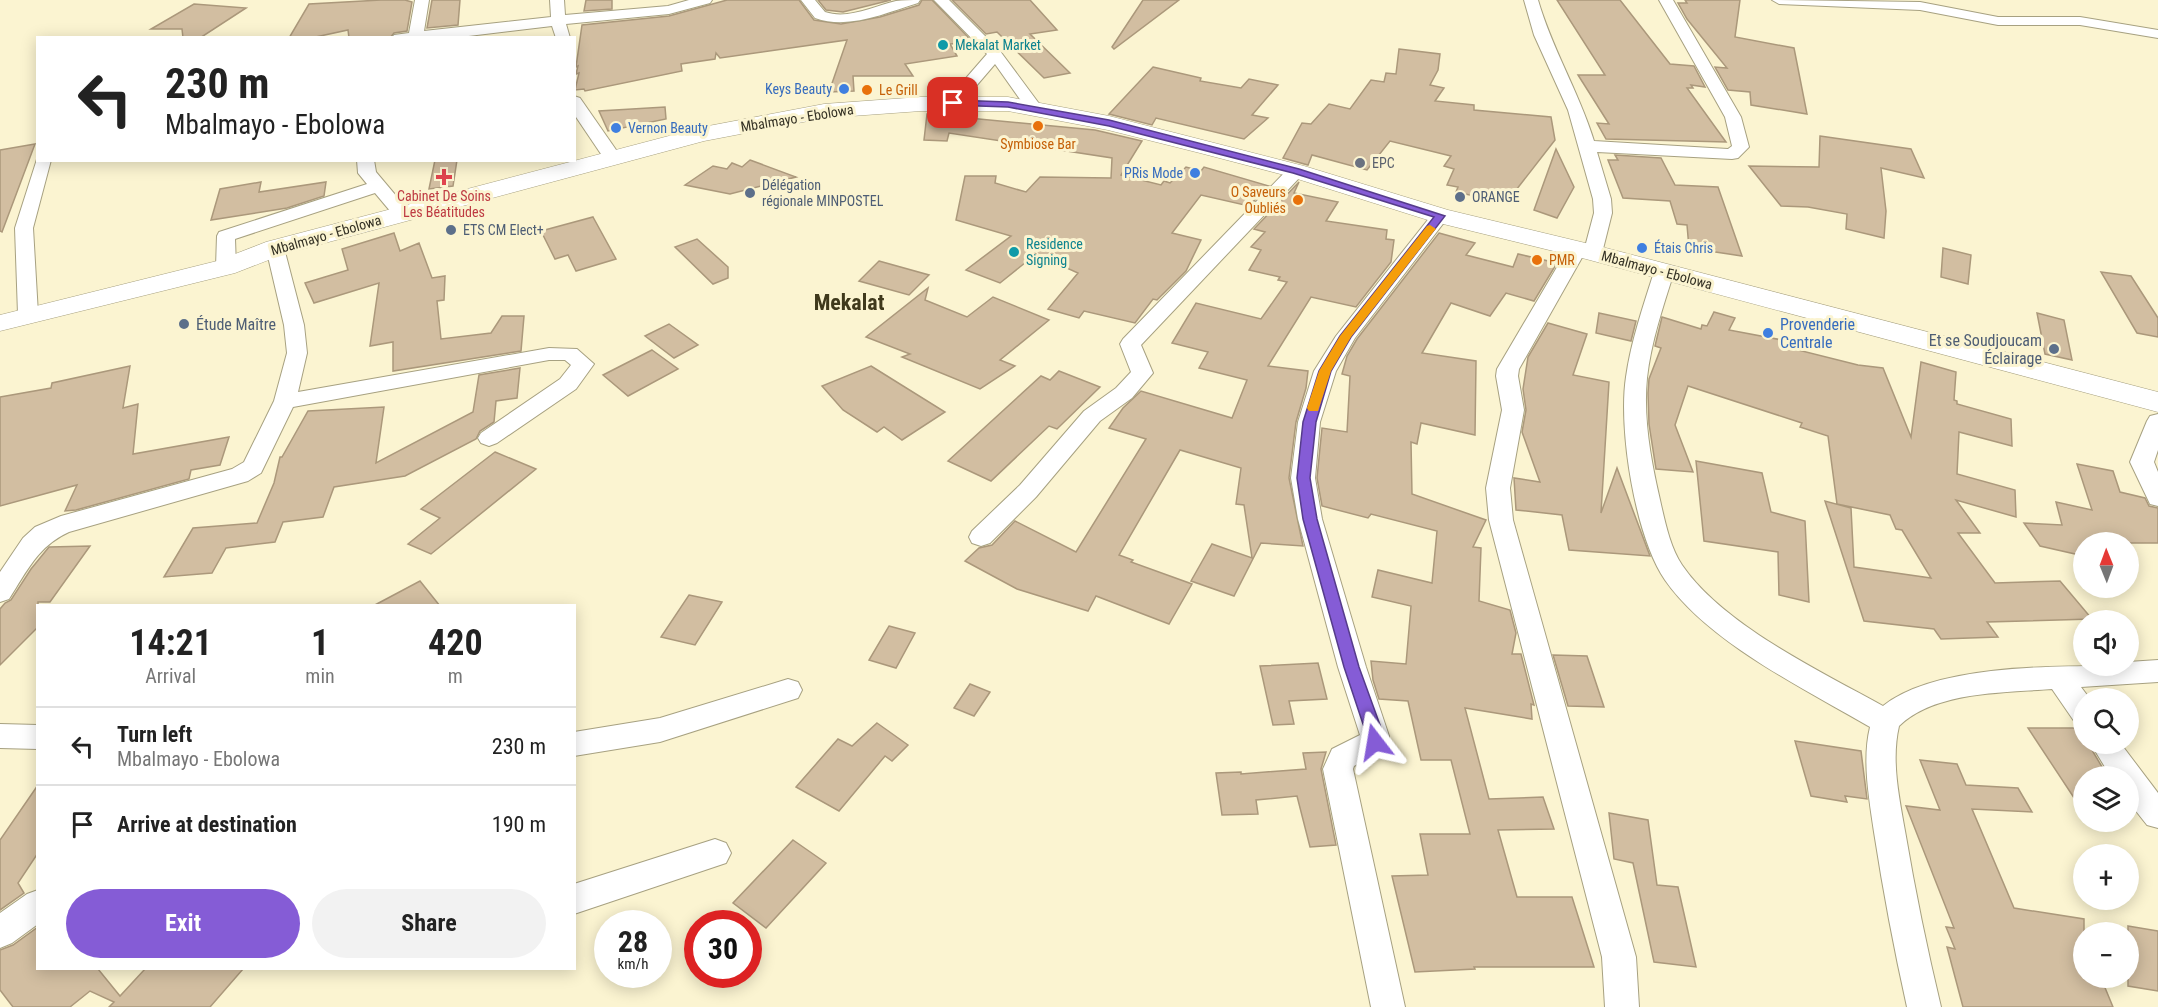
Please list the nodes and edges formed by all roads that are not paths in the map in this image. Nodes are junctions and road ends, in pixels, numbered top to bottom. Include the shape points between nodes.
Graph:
1 (422, 0) edge
2 (557, 0) edge
3 (705, 0) edge
4 (808, 0) edge
5 (913, 0) edge
6 (941, 0) edge
7 (1530, 0) edge
8 (1666, 0) edge
9 (1779, 0) edge
10 (1907, 2) edge
11 (558, 21) junction
12 (2158, 34) edge
13 (416, 36) joint
14 (562, 36) edge
15 (995, 54) junction
16 (953, 103) junction
17 (576, 104) edge
18 (1035, 109) junction
19 (1586, 146) junction
20 (612, 157) junction
21 (42, 162) edge
22 (365, 162) edge
23 (1296, 171) junction
24 (380, 186) junction
25 (402, 214) junction
26 (1440, 216) junction
27 (275, 248) junction
28 (1585, 251) junction
29 (226, 267) junction
30 (1664, 272) junction
31 (28, 314) junction
32 (0, 323) edge
33 (285, 401) junction
34 (2158, 402) edge
35 (2158, 421) edge
36 (489, 438) dead end
37 (2158, 498) edge
38 (981, 537) dead end
39 (0, 592) edge
40 (2158, 671) edge
41 (2058, 676) junction
42 (788, 690) dead end
43 (2073, 697) edge
44 (1886, 722) junction
45 (0, 736) edge
46 (36, 737) edge
47 (576, 744) edge
48 (2139, 791) edge
49 (2158, 815) edge
50 (715, 853) dead end
51 (576, 898) edge
52 (36, 907) edge
53 (0, 932) edge
54 (1388, 1007) edge
55 (1622, 1007) edge
56 (1924, 1007) edge

1 - 13 street
2 - 11 street
3 - 11 street via 669,10
4 - 5 street via 819,15 842,18
6 - 15 street
7 - 19 street via 1541,35 1576,111
8 - 19 street via 1733,117 1741,147 1732,154
9 - 10 street
10 - 12 street via 1998,21 2080,21
11 - 13 street
11 - 14 street
15 - 16 street
15 - 18 street
16 - 18 highway, Mbalmayo - Ebolowa via 1008,104
16 - 20 highway, Mbalmayo - Ebolowa via 824,111 703,134
17 - 20 street
18 - 23 highway, Mbalmayo - Ebolowa via 1109,123
19 - 28 street via 1603,213
20 - 25 highway, Mbalmayo - Ebolowa
21 - 31 street via 24,228
22 - 24 street via 367,173
23 - 26 highway, Mbalmayo - Ebolowa
23 - 38 street via 1130,344 1142,373 1124,393 1092,416
24 - 25 street
24 - 29 street via 226,236
25 - 27 highway, Mbalmayo - Ebolowa
26 - 28 highway, Mbalmayo - Ebolowa
26 - 54 street via 1346,336 1325,371 1309,422 1303,478 1310,519 1375,736 1370,746 1342,759 1338,769
27 - 29 highway, Mbalmayo - Ebolowa
27 - 33 street via 297,340
28 - 30 highway, Mbalmayo - Ebolowa
28 - 55 street via 1508,369 1513,410 1498,488 1501,520 1619,957
29 - 31 highway, Mbalmayo - Ebolowa
30 - 34 highway, Mbalmayo - Ebolowa
30 - 44 street via 1642,347 1635,397 1652,523 1672,572 1713,614 1779,660
31 - 32 highway, Mbalmayo - Ebolowa
33 - 36 street via 549,354 570,354 583,364 568,384
33 - 39 street via 252,467 240,475 44,533 32,544
35 - 37 street via 2142,462
40 - 41 street
41 - 43 street
41 - 44 street via 1939,691 1901,708
42 - 47 street via 660,730
44 - 56 street via 1881,739 1881,772 1900,894
45 - 46 street
48 - 49 street
50 - 51 street
52 - 53 street

